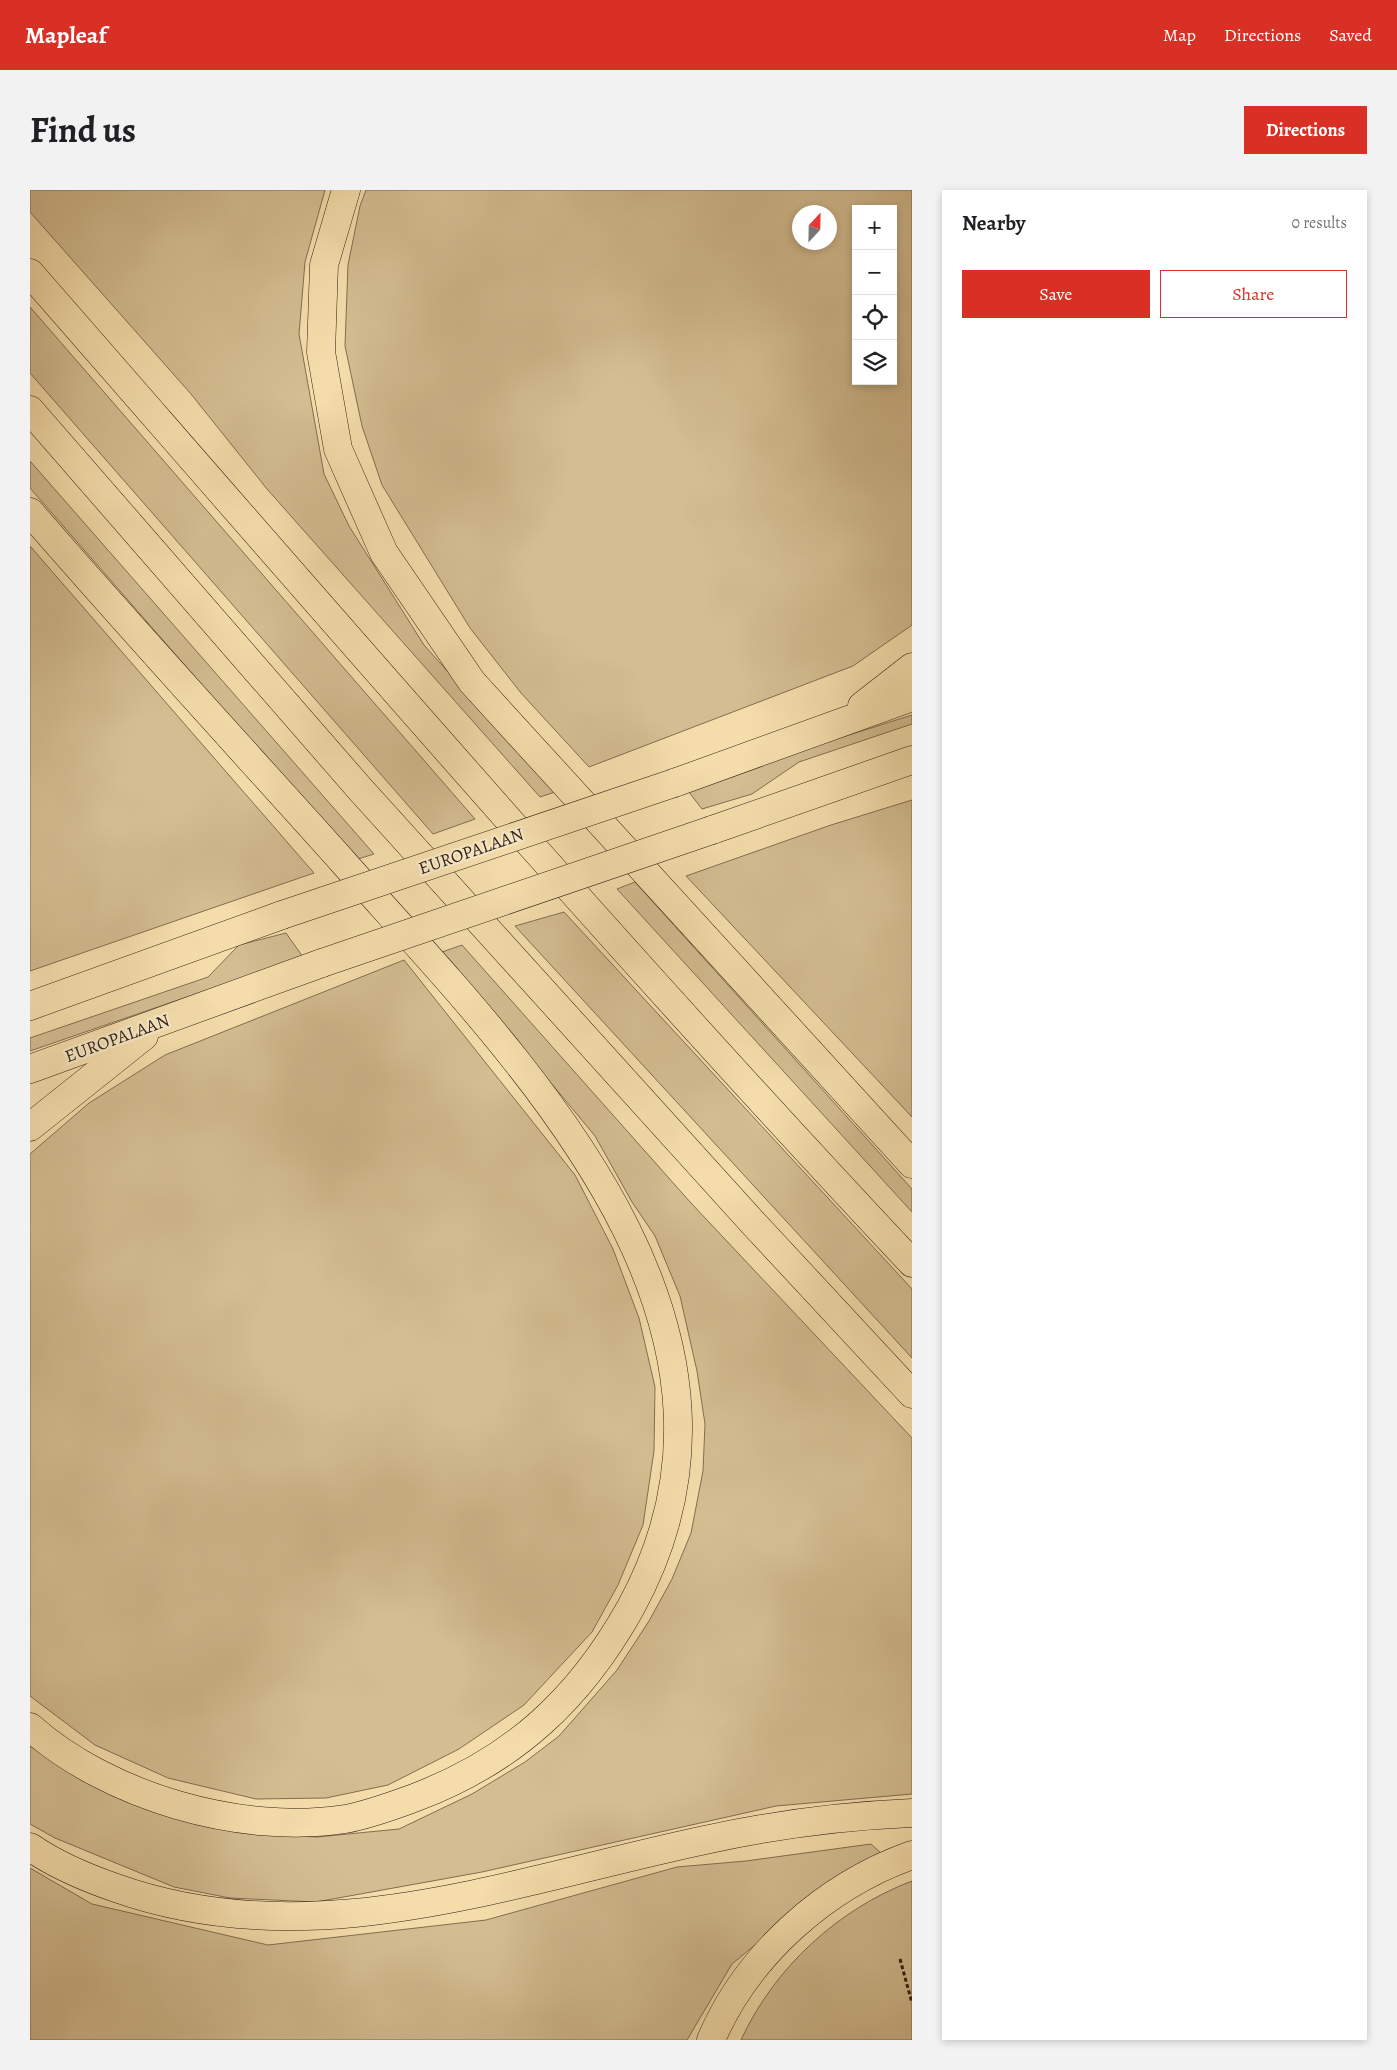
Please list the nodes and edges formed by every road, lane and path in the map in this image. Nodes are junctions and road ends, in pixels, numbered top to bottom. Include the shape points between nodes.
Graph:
1 (346, 190) edge
2 (30, 273) edge
3 (30, 410) edge
4 (30, 512) edge
5 (912, 667) edge
6 (912, 697) edge
7 (845, 719) junction
8 (912, 760) edge
9 (30, 1006) edge
10 (160, 1023) junction
11 (30, 1069) edge
12 (30, 1127) edge
13 (912, 1164) edge
14 (912, 1263) edge
15 (912, 1394) edge
16 (30, 1727) edge
17 (912, 1814) edge
18 (30, 1848) edge
19 (912, 1855) edge
20 (900, 1959) dead end
21 (912, 2003) edge
22 (711, 2040) edge

1 - 13 highway via 324,264 320,352 338,449 384,552 472,682
2 - 14 highway via 441,743
3 - 15 highway via 360,789
4 - 16 highway via 498,1036 572,1133 624,1220 666,1330 679,1422 670,1510 658,1548 642,1585 602,1655 574,1691 533,1731 500,1756 461,1778 393,1806 348,1818 310,1822 266,1821 183,1807 143,1793 70,1756
5 - 7 highway
6 - 7 highway, EUROPALAAN
7 - 9 highway, EUROPALAAN, bridge via 674,783 282,915
8 - 10 highway, EUROPALAAN, bridge via 322,963
10 - 11 highway, EUROPALAAN
10 - 12 highway
17 - 18 highway via 794,1823 706,1839 461,1897 394,1910 318,1916 235,1916 166,1904 100,1882
19 - 22 highway via 864,1876 815,1908 770,1950 741,1985 719,2020
20 - 21 path

